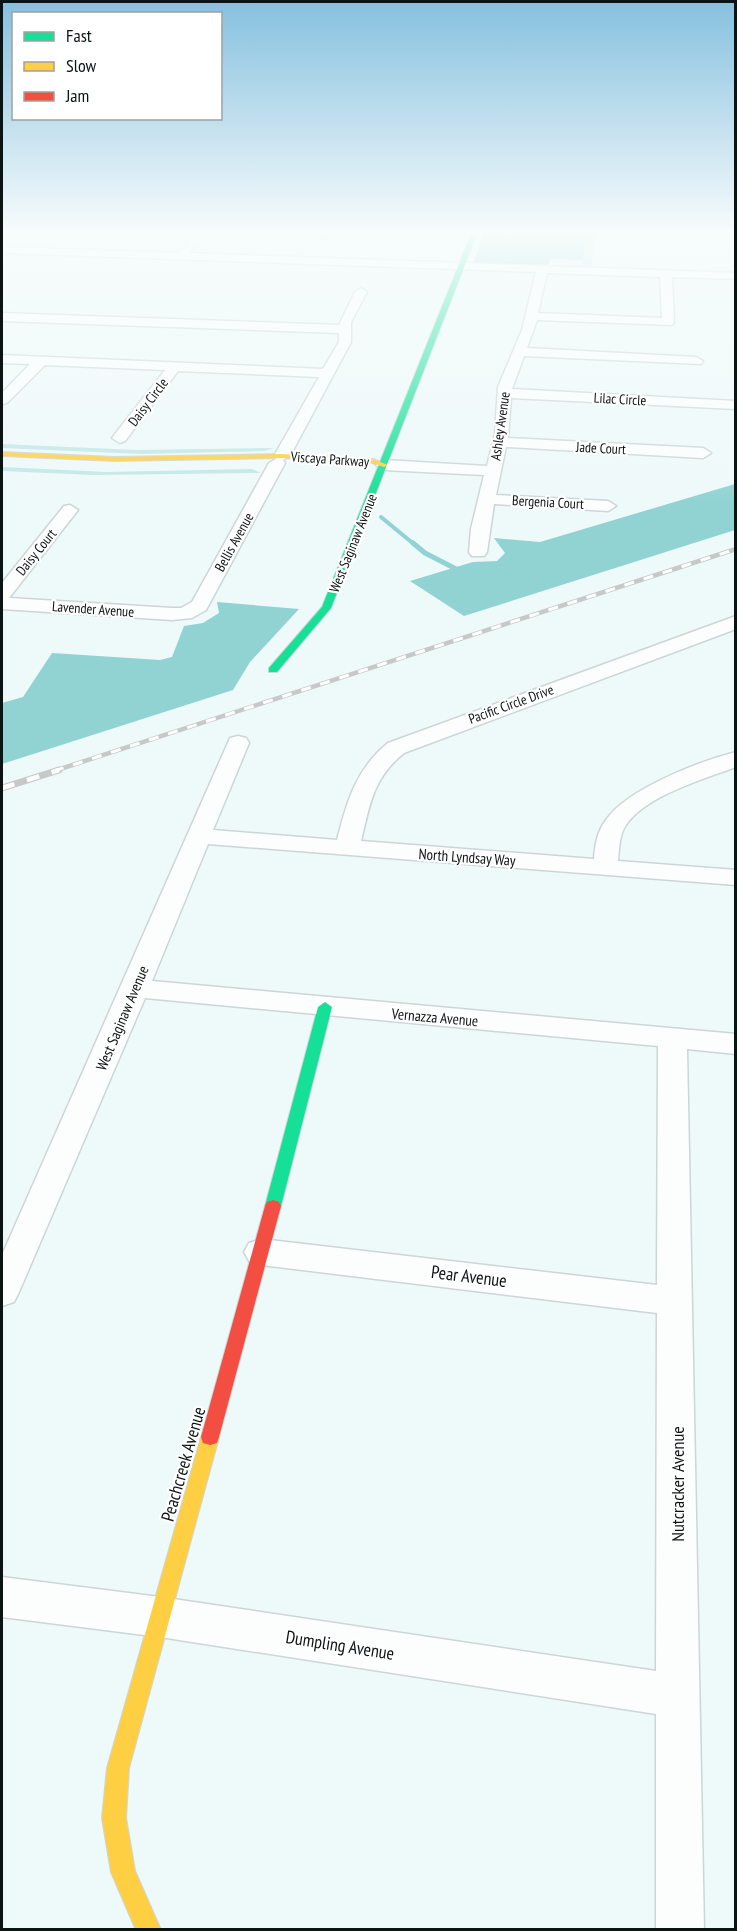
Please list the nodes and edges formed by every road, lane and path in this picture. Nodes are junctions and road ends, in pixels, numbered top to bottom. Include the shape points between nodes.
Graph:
1 (205, 324) edge
2 (345, 324) edge
3 (440, 324) edge
4 (529, 324) edge
5 (345, 329) junction
6 (520, 352) junction
7 (2, 359) edge
8 (41, 360) junction
9 (696, 361) dead end
10 (175, 366) junction
11 (328, 373) junction
12 (504, 393) junction
13 (2, 400) edge
14 (735, 405) edge
15 (120, 438) dead end
16 (500, 442) junction
17 (703, 453) dead end
18 (2, 454) edge
19 (150, 459) junction
20 (280, 460) junction
21 (2, 462) edge
22 (67, 465) junction
23 (384, 465) junction
24 (493, 471) junction
25 (487, 499) junction
26 (608, 506) dead end
27 (70, 510) dead end
28 (478, 552) dead end
29 (2, 594) edge
30 (2, 603) edge
31 (185, 614) joint
32 (735, 622) edge
33 (273, 670) dead end
34 (238, 743) dead end
35 (735, 759) edge
36 (198, 836) junction
37 (347, 849) junction
38 (605, 867) junction
39 (735, 878) edge
40 (135, 988) junction
41 (325, 1007) junction
42 (672, 1038) junction
43 (735, 1044) edge
44 (261, 1252) junction
45 (2, 1292) edge
46 (676, 1300) junction
47 (2, 1597) edge
48 (160, 1617) junction
49 (678, 1696) junction
50 (149, 1929) edge
51 (680, 1929) edge

1 - 5 street
2 - 5 street, Bellis Avenue
3 - 23 street, West Saginaw Avenue
4 - 6 street, Ashley Avenue
5 - 11 street, Bellis Avenue via 345,342
6 - 9 street
6 - 12 street, Ashley Avenue
7 - 8 street
8 - 10 street
8 - 13 street
10 - 11 street
10 - 15 street, Daisy Circle
11 - 20 street, Bellis Avenue
12 - 14 street, Lilac Circle
12 - 16 street, Ashley Avenue
16 - 17 street, Jade Court
16 - 24 street, Ashley Avenue
18 - 19 street, Viscaya Parkway
19 - 20 street, Viscaya Parkway
19 - 22 street via 77,461
20 - 22 street, Viscaya Parkway via 129,467
20 - 23 street, Viscaya Parkway via 369,468
20 - 31 street, Bellis Avenue via 199,606
21 - 22 street, Viscaya Parkway
23 - 24 street
23 - 33 street, West Saginaw Avenue via 326,608
24 - 25 street, Ashley Avenue
25 - 26 street, Bergenia Court
25 - 28 street, Ashley Avenue
27 - 29 street, Daisy Court
30 - 31 street, Lavender Avenue
32 - 37 street, Pacific Circle Drive via 396,748 380,759 369,774
34 - 36 street, West Saginaw Avenue
35 - 38 street via 645,797 626,810 608,840
36 - 37 street, North Lyndsay Way
36 - 40 street, West Saginaw Avenue
37 - 38 street, North Lyndsay Way
38 - 39 street, North Lyndsay Way
40 - 41 street, Vernazza Avenue
40 - 45 street, West Saginaw Avenue
41 - 42 street, Vernazza Avenue
41 - 44 street, Peachcreek Avenue
42 - 43 street, Vernazza Avenue
42 - 46 street, Nutcracker Avenue
44 - 46 street, Pear Avenue
44 - 48 street, Peachcreek Avenue
46 - 49 street, Nutcracker Avenue
47 - 48 street, Dumpling Avenue
48 - 49 street, Dumpling Avenue
48 - 50 street, Peachcreek Avenue via 118,1768 114,1818 123,1872
49 - 51 street, Nutcracker Avenue

